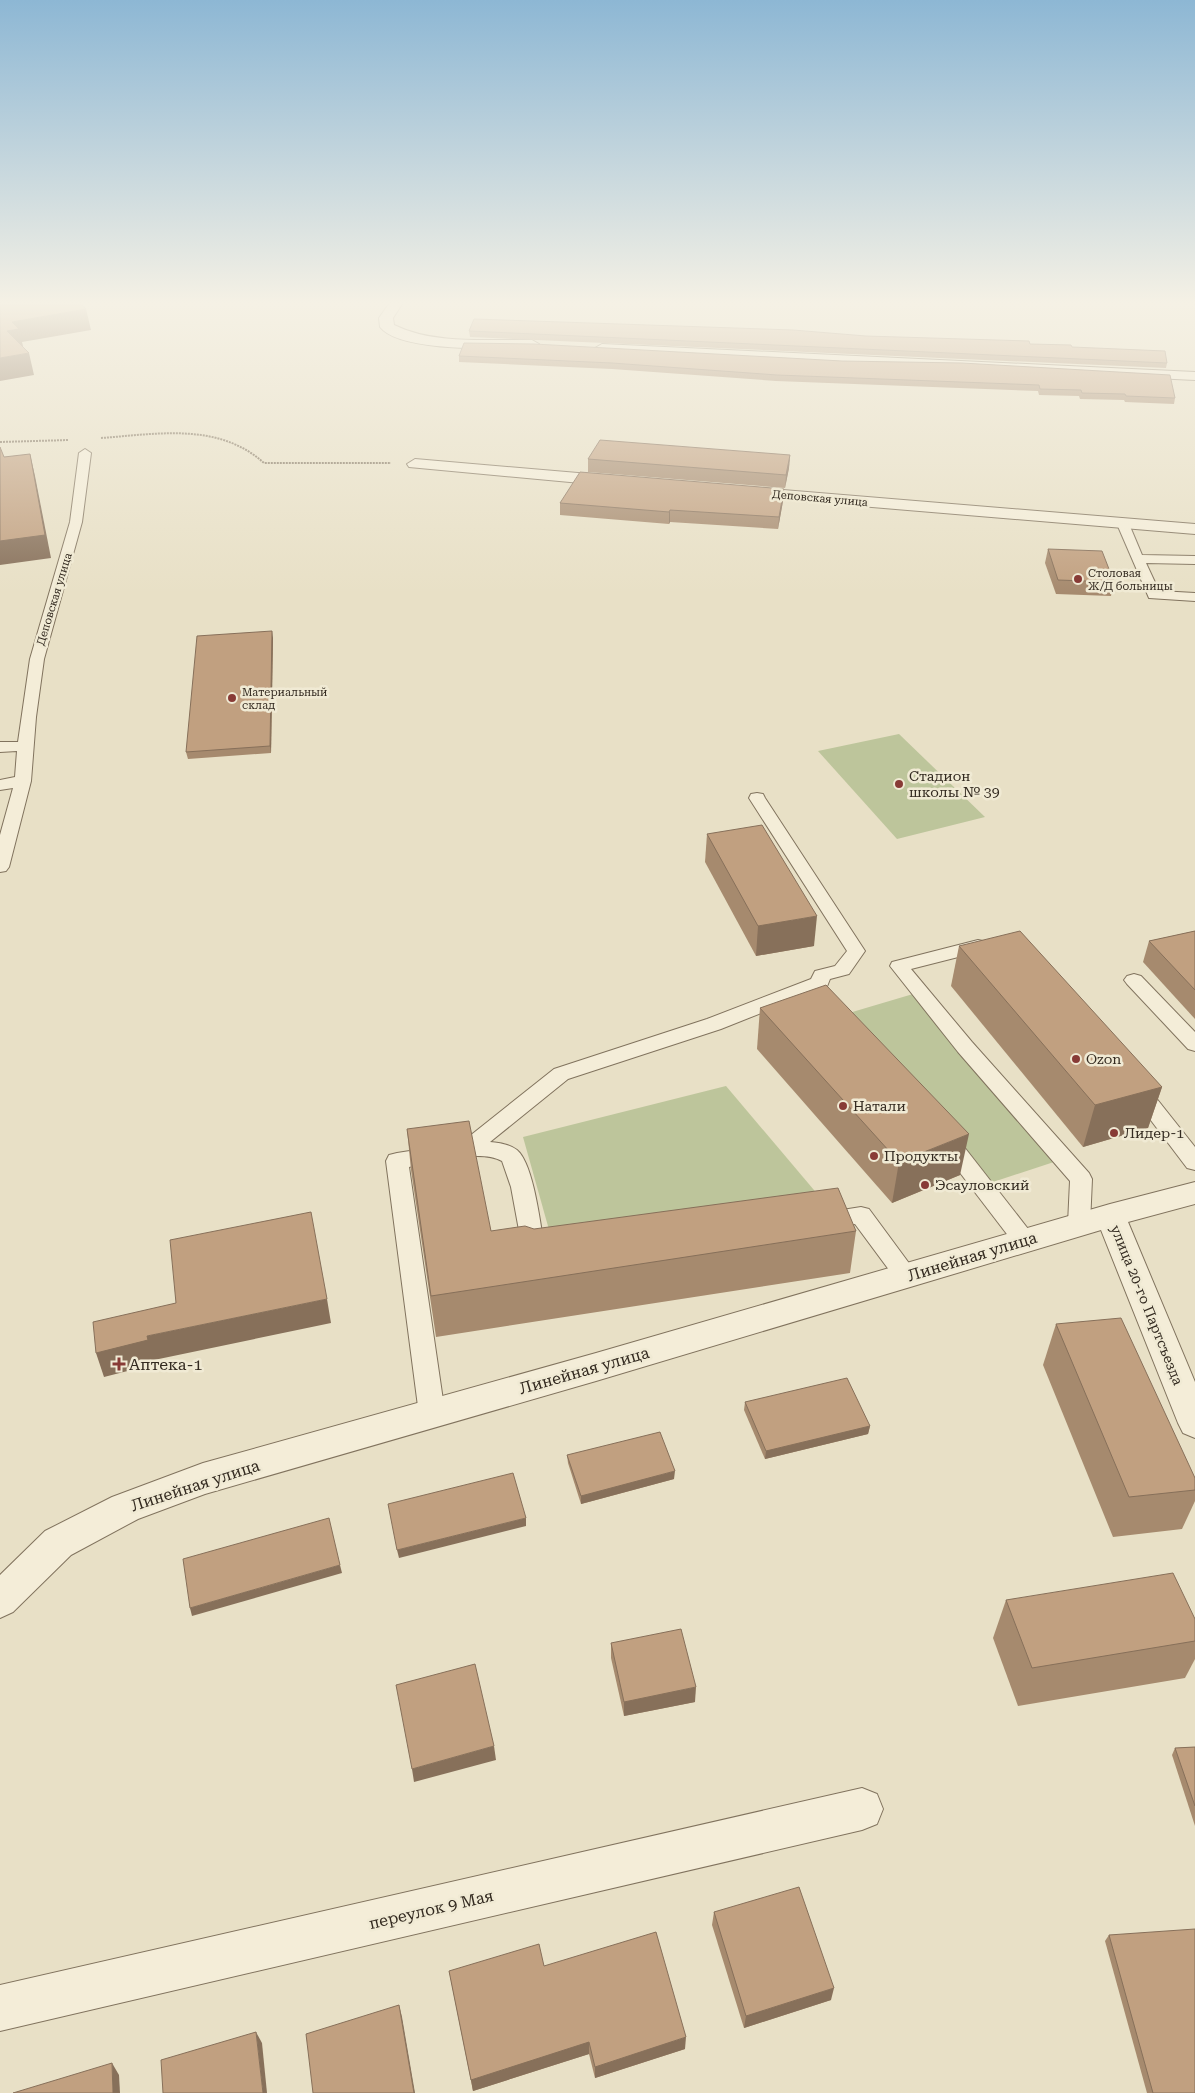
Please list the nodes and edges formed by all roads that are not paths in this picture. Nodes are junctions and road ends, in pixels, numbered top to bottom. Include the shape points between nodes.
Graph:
1 (85, 453) dead end
2 (415, 464) road end
3 (633, 482) edge
4 (732, 491) edge
5 (1122, 524) junction
6 (1195, 529) edge
7 (1137, 559) junction
8 (1195, 560) edge
9 (1195, 597) edge
10 (25, 746) junction
11 (0, 747) edge
12 (23, 781) junction
13 (0, 785) edge
14 (757, 798) dead end
15 (0, 867) edge
16 (1005, 950) edge
17 (1134, 980) dead end
18 (819, 983) junction
19 (847, 1025) edge
20 (1195, 1044) edge
21 (1123, 1070) edge
22 (936, 1127) edge
23 (466, 1150) junction
24 (1195, 1162) edge
25 (1195, 1193) edge
26 (1094, 1220) junction
27 (801, 1223) edge
28 (1024, 1240) junction
29 (555, 1256) edge
30 (906, 1276) junction
31 (432, 1414) junction
32 (1195, 1423) edge
33 (0, 1600) edge
34 (862, 1809) dead end
35 (0, 2008) edge

1 - 10 lane, Деповская улица via 84,487 77,523 43,630 30,689
2 - 3 street
4 - 5 street, Деповская улица
5 - 6 street, Деповская улица
5 - 7 lane
7 - 8 lane
7 - 9 lane via 1154,595
10 - 11 lane
10 - 12 lane
12 - 13 lane
12 - 15 lane
14 - 18 lane via 856,951 842,970 822,975
16 - 26 lane via 978,946 899,966 1081,1179
17 - 20 lane
18 - 19 lane via 816,990
18 - 23 lane via 714,1024 561,1074
21 - 24 lane
22 - 28 lane
23 - 29 lane via 492,1149 510,1156 523,1195 535,1259
23 - 31 lane via 397,1161
25 - 26 street, Линейная улица
26 - 28 street, Линейная улица
26 - 32 street, улица 20-го Партсъезда
27 - 30 lane via 861,1215
28 - 30 street, Линейная улица
30 - 31 street, Линейная улица
31 - 33 street, Линейная улица via 203,1480 125,1508 58,1543
34 - 35 street, переулок 9 Мая

